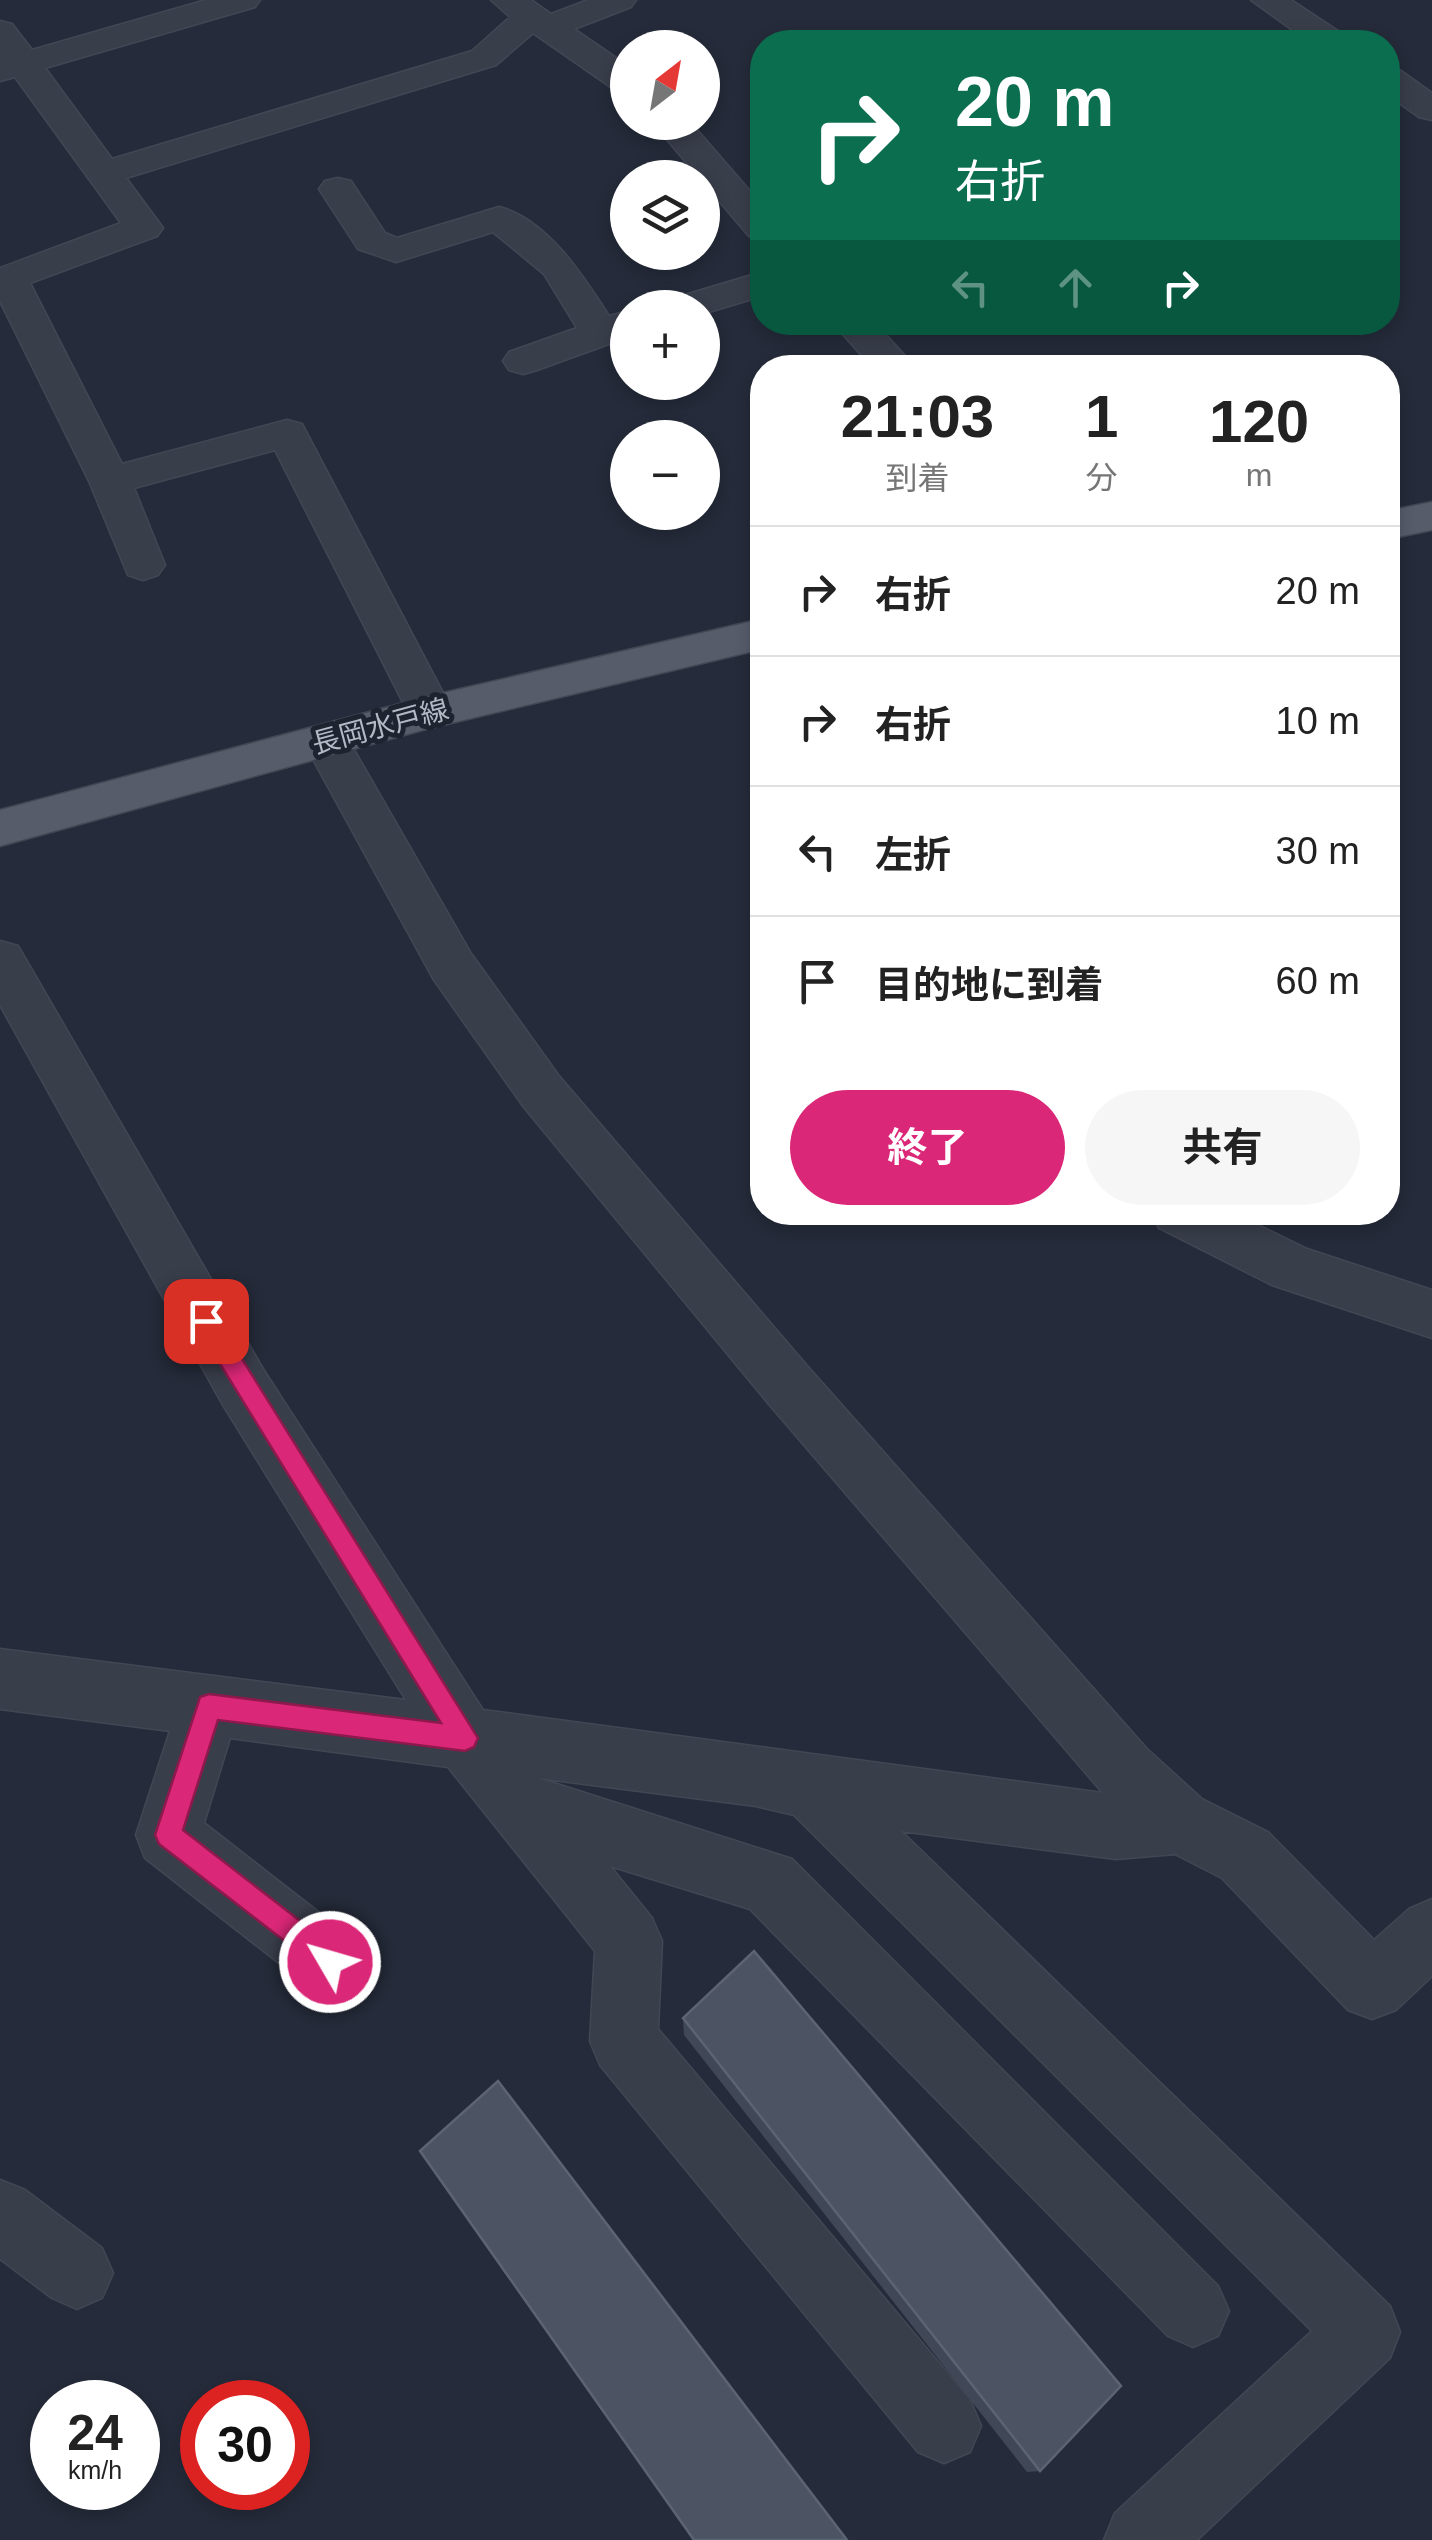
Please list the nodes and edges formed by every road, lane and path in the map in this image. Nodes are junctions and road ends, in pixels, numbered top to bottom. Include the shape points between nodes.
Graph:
1 (243, 0) edge
2 (620, 0) edge
3 (1268, 0) edge
4 (530, 14) edge
5 (1314, 30) edge
6 (0, 31) edge
7 (11, 66) edge
8 (610, 70) edge
9 (1400, 87) edge
10 (1432, 109) edge
11 (688, 140) edge
12 (104, 173) junction
13 (338, 189) dead end
14 (750, 204) edge
15 (4, 280) edge
16 (750, 288) edge
17 (720, 297) edge
18 (610, 324) edge
19 (610, 328) edge
20 (864, 335) edge
21 (883, 355) edge
22 (523, 361) dead end
23 (110, 480) junction
24 (1432, 516) edge
25 (1400, 523) edge
26 (143, 566) dead end
27 (750, 637) edge
28 (430, 712) junction
29 (326, 741) junction
30 (0, 828) edge
31 (0, 960) edge
32 (1204, 1225) edge
33 (1432, 1314) edge
34 (0, 1680) edge
35 (209, 1706) junction
36 (465, 1738) junction
37 (811, 1788) junction
38 (522, 1808) junction
39 (1179, 1822) junction
40 (1432, 1932) edge
41 (330, 1962) dead end
42 (0, 2215) edge
43 (77, 2273) dead end
44 (1193, 2312) dead end
45 (944, 2426) dead end
46 (1142, 2540) edge

1 - 7 street
2 - 4 street
3 - 5 street
4 - 8 street
4 - 12 street via 484,58
6 - 7 street
7 - 12 street
9 - 10 street
11 - 14 street
12 - 15 street via 144,228
13 - 18 street via 371,241 396,251 499,218 558,267
15 - 23 street
16 - 17 street
19 - 22 street
20 - 21 street
23 - 26 street
23 - 28 street via 287,432
24 - 25 main road
27 - 28 main road, 長岡水戸線
28 - 29 main road, 長岡水戸線
29 - 30 main road, 長岡水戸線
29 - 39 street via 452,966 540,1091 1112,1756
31 - 36 street via 243,1387
32 - 33 street via 1291,1268
34 - 35 street
35 - 36 street
35 - 41 street via 168,1835
36 - 37 street via 756,1775
36 - 38 street
37 - 39 street via 1116,1827
37 - 46 street via 1364,2332
38 - 44 street via 769,1882
38 - 45 street via 630,1941 624,2040
39 - 40 street via 1245,1855 1372,1986
42 - 43 street

